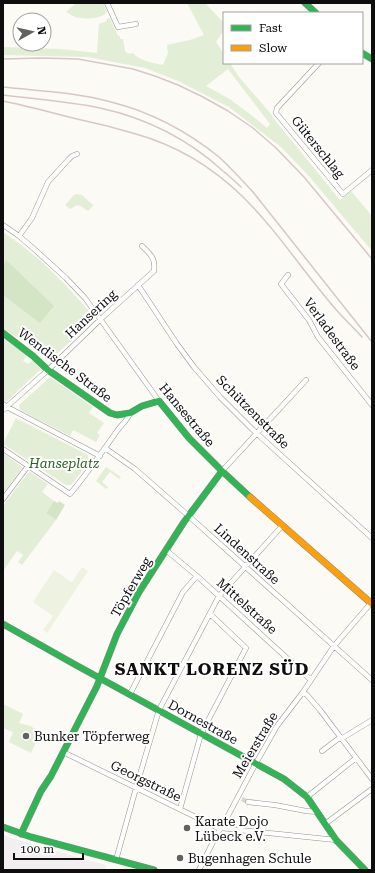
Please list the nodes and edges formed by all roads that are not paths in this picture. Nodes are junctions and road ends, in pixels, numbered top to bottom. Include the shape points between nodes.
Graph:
1 (107, 3) edge
2 (305, 3) edge
3 (315, 12) edge
4 (136, 24) dead end
5 (363, 54) edge
6 (372, 59) edge
7 (318, 64) edge
8 (77, 154) dead end
9 (372, 170) edge
10 (3, 225) edge
11 (19, 236) junction
12 (142, 246) dead end
13 (288, 275) dead end
14 (138, 285) junction
15 (101, 320) junction
16 (3, 333) edge
17 (48, 370) junction
18 (306, 380) dead end
19 (159, 401) junction
20 (372, 405) edge
21 (4, 407) edge
22 (130, 413) junction
23 (117, 415) junction
24 (122, 424) junction
25 (256, 433) junction
26 (105, 448) junction
27 (3, 449) edge
28 (100, 456) junction
29 (28, 466) junction
30 (222, 471) junction
31 (3, 499) edge
32 (189, 516) junction
33 (282, 526) junction
34 (372, 538) edge
35 (166, 550) junction
36 (246, 567) junction
37 (197, 576) junction
38 (219, 596) junction
39 (372, 603) edge
40 (210, 614) junction
41 (3, 624) edge
42 (334, 646) junction
43 (100, 678) junction
44 (311, 680) junction
45 (372, 680) edge
46 (303, 692) junction
47 (130, 694) junction
48 (160, 710) junction
49 (372, 720) edge
50 (201, 734) junction
51 (341, 739) junction
52 (322, 751) dead end
53 (63, 752) junction
54 (356, 758) junction
55 (256, 763) junction
56 (372, 779) edge
57 (136, 788) junction
58 (372, 789) edge
59 (307, 797) junction
60 (248, 802) tunnel mouth
61 (180, 809) junction
62 (317, 812) junction
63 (325, 824) junction
64 (3, 827) edge
65 (220, 828) junction
66 (21, 834) junction
67 (336, 840) junction
68 (116, 860) junction
69 (154, 870) edge
70 (199, 870) edge
71 (365, 870) edge

1 - 4 street via 118,27
2 - 3 main road
5 - 6 main road
7 - 9 street, Güterschlag via 277,108 276,113 343,194
8 - 11 street via 72,156 48,182 32,218
10 - 11 street, Hansestraße
11 - 15 street, Hansestraße via 66,278
12 - 14 street, Hansering via 155,262 154,270
13 - 20 street, Verladestraße via 281,284 309,320 318,337
14 - 15 street, Hansering
14 - 25 street, Schützenstraße via 194,367
15 - 17 street, Hansering
15 - 19 street, Hansestraße
16 - 17 main road, Wendische Straße
17 - 21 street, Hansering
17 - 23 main road, Wendische Straße via 99,406
18 - 25 street, Töpferweg
19 - 22 main road, Wendische Straße
19 - 30 main road, Hansestraße via 189,438
21 - 28 street
22 - 23 main road, Wendische Straße
22 - 24 street
23 - 24 street
24 - 26 street
25 - 30 street, Töpferweg
25 - 34 street, Schützenstraße
26 - 28 street
26 - 32 street, Lindenstraße via 135,469
27 - 29 street
28 - 29 street via 70,494
29 - 31 street
30 - 32 main road, Töpferweg
30 - 33 main road, Hansestraße
32 - 35 main road, Töpferweg
32 - 36 street, Lindenstraße
33 - 36 street
33 - 39 main road, Hansestraße
35 - 37 street, Mittelstraße
35 - 43 main road, Töpferweg via 115,639
36 - 38 street
36 - 42 street, Lindenstraße
37 - 38 street, Mittelstraße
37 - 47 street via 183,592
38 - 40 street
38 - 44 street, Mittelstraße
39 - 42 street, Meierstraße
40 - 48 street
40 - 50 street via 246,648
41 - 43 main road, Dornestraße
42 - 44 street, Meierstraße
42 - 45 street, Lindenstraße
43 - 47 main road, Dornestraße
43 - 53 main road, Töpferweg
44 - 46 street, Meierstraße
46 - 51 street
46 - 55 street, Meierstraße via 277,726
47 - 48 main road, Dornestraße
48 - 50 main road, Dornestraße
48 - 57 street
49 - 51 street
50 - 55 main road, Dornestraße
50 - 61 street
51 - 52 street via 338,738
51 - 54 street
53 - 57 street, Georgstraße
53 - 66 main road, Töpferweg
54 - 56 street
54 - 59 street
55 - 59 main road, Dornestraße via 284,779
55 - 65 street, Meierstraße via 240,798
57 - 61 street, Georgstraße
57 - 68 street
58 - 63 street
59 - 62 main road, Dornestraße
60 - 62 street
61 - 65 street, Georgstraße
62 - 63 main road, Dornestraße
63 - 67 main road, Dornestraße
64 - 66 main road
65 - 67 street, Georgstraße
65 - 70 street, Meierstraße
66 - 68 main road
67 - 71 main road, Dornestraße
68 - 69 main road

